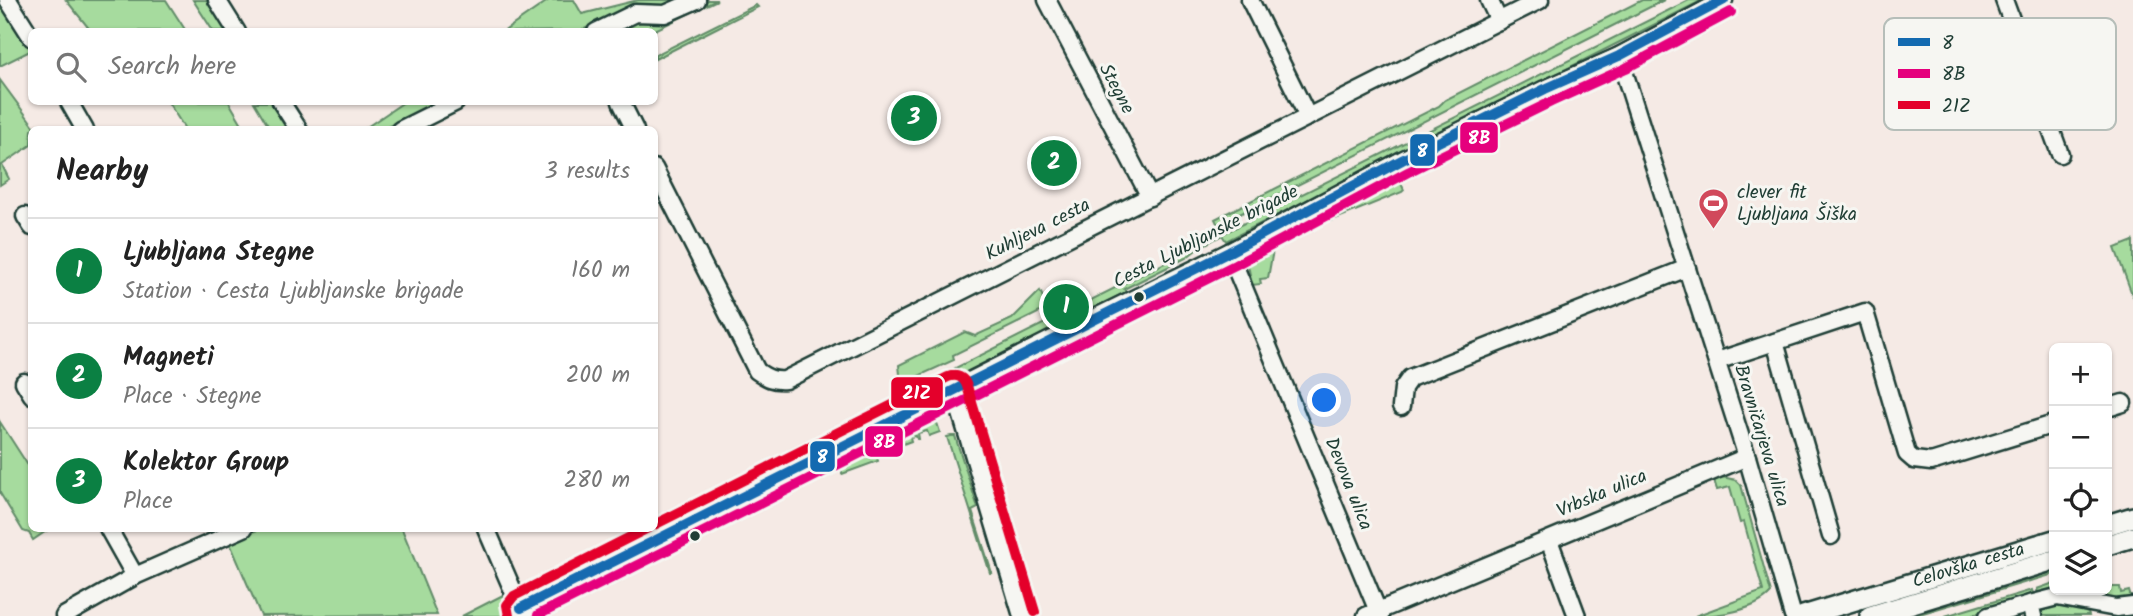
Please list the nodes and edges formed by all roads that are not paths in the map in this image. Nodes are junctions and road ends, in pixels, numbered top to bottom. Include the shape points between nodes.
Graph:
1 (8, 0) edge
2 (217, 0) edge
3 (697, 0) edge
4 (1047, 0) edge
5 (1250, 0) edge
6 (1489, 0) edge
7 (1540, 0) edge
8 (1724, 0) edge
9 (2004, 0) edge
10 (2011, 18) edge
11 (1499, 21) junction
12 (234, 28) edge
13 (604, 28) edge
14 (28, 32) edge
15 (1619, 55) junction
16 (71, 105) edge
17 (283, 105) edge
18 (450, 105) edge
19 (622, 105) edge
20 (1308, 117) junction
21 (83, 126) edge
22 (296, 126) edge
23 (408, 126) edge
24 (633, 126) edge
25 (2051, 130) edge
26 (2060, 154) dead end
27 (658, 175) edge
28 (1150, 197) junction
29 (1229, 253) junction
30 (1687, 268) junction
31 (1776, 342) junction
32 (1717, 361) junction
33 (954, 390) junction
34 (2123, 403) dead end
35 (2112, 406) edge
36 (1401, 407) dead end
37 (2049, 426) edge
38 (1747, 457) junction
39 (2133, 517) edge
40 (2112, 523) edge
41 (110, 532) edge
42 (488, 532) edge
43 (208, 535) edge
44 (1831, 536) dead end
45 (2133, 537) edge
46 (1549, 540) junction
47 (2049, 542) edge
48 (2112, 543) edge
49 (2049, 562) edge
50 (135, 576) junction
51 (2133, 606) edge
52 (2031, 610) edge
53 (522, 612) edge
54 (1374, 614) edge
55 (64, 616) edge
56 (1022, 616) edge
57 (1577, 616) edge
58 (1793, 616) edge
59 (1803, 616) edge
60 (1870, 616) edge
61 (1988, 616) edge

1 - 14 street
2 - 12 street
3 - 13 street via 666,14 635,13
4 - 28 street, Stegne
5 - 20 street
6 - 11 street
7 - 11 street, Kuhljeva cesta
8 - 15 street, Cesta Ljubljanske brigade
9 - 10 street
11 - 20 street, Kuhljeva cesta
15 - 29 street, Cesta Ljubljanske brigade via 1402,160
15 - 30 street, Bravničarjeva ulica
16 - 21 street
17 - 22 street
18 - 23 street
19 - 24 street
20 - 28 street, Kuhljeva cesta
25 - 26 street
27 - 28 street, Kuhljeva cesta via 757,371 775,380 785,380
29 - 33 street, Cesta Ljubljanske brigade
29 - 54 street, Devova ulica
30 - 32 street, Bravničarjeva ulica
30 - 36 street via 1410,378 1403,387
31 - 32 street
31 - 37 street via 1865,312 1907,454 1914,460 1931,462
31 - 44 street, Bravničarjeva ulica
32 - 38 street, Bravničarjeva ulica
33 - 53 street, Cesta Ljubljanske brigade
33 - 56 street
34 - 35 street
38 - 46 street, Vrbska ulica
38 - 58 street, Bravničarjeva ulica
39 - 40 main road
41 - 50 street
42 - 53 street
43 - 50 street
45 - 48 main road
46 - 54 street
46 - 57 street, Vrbska ulica
47 - 59 main road, Celovška cesta
49 - 60 main road, Celovška cesta
50 - 55 street
51 - 52 street via 2116,608 2057,597
52 - 61 street

